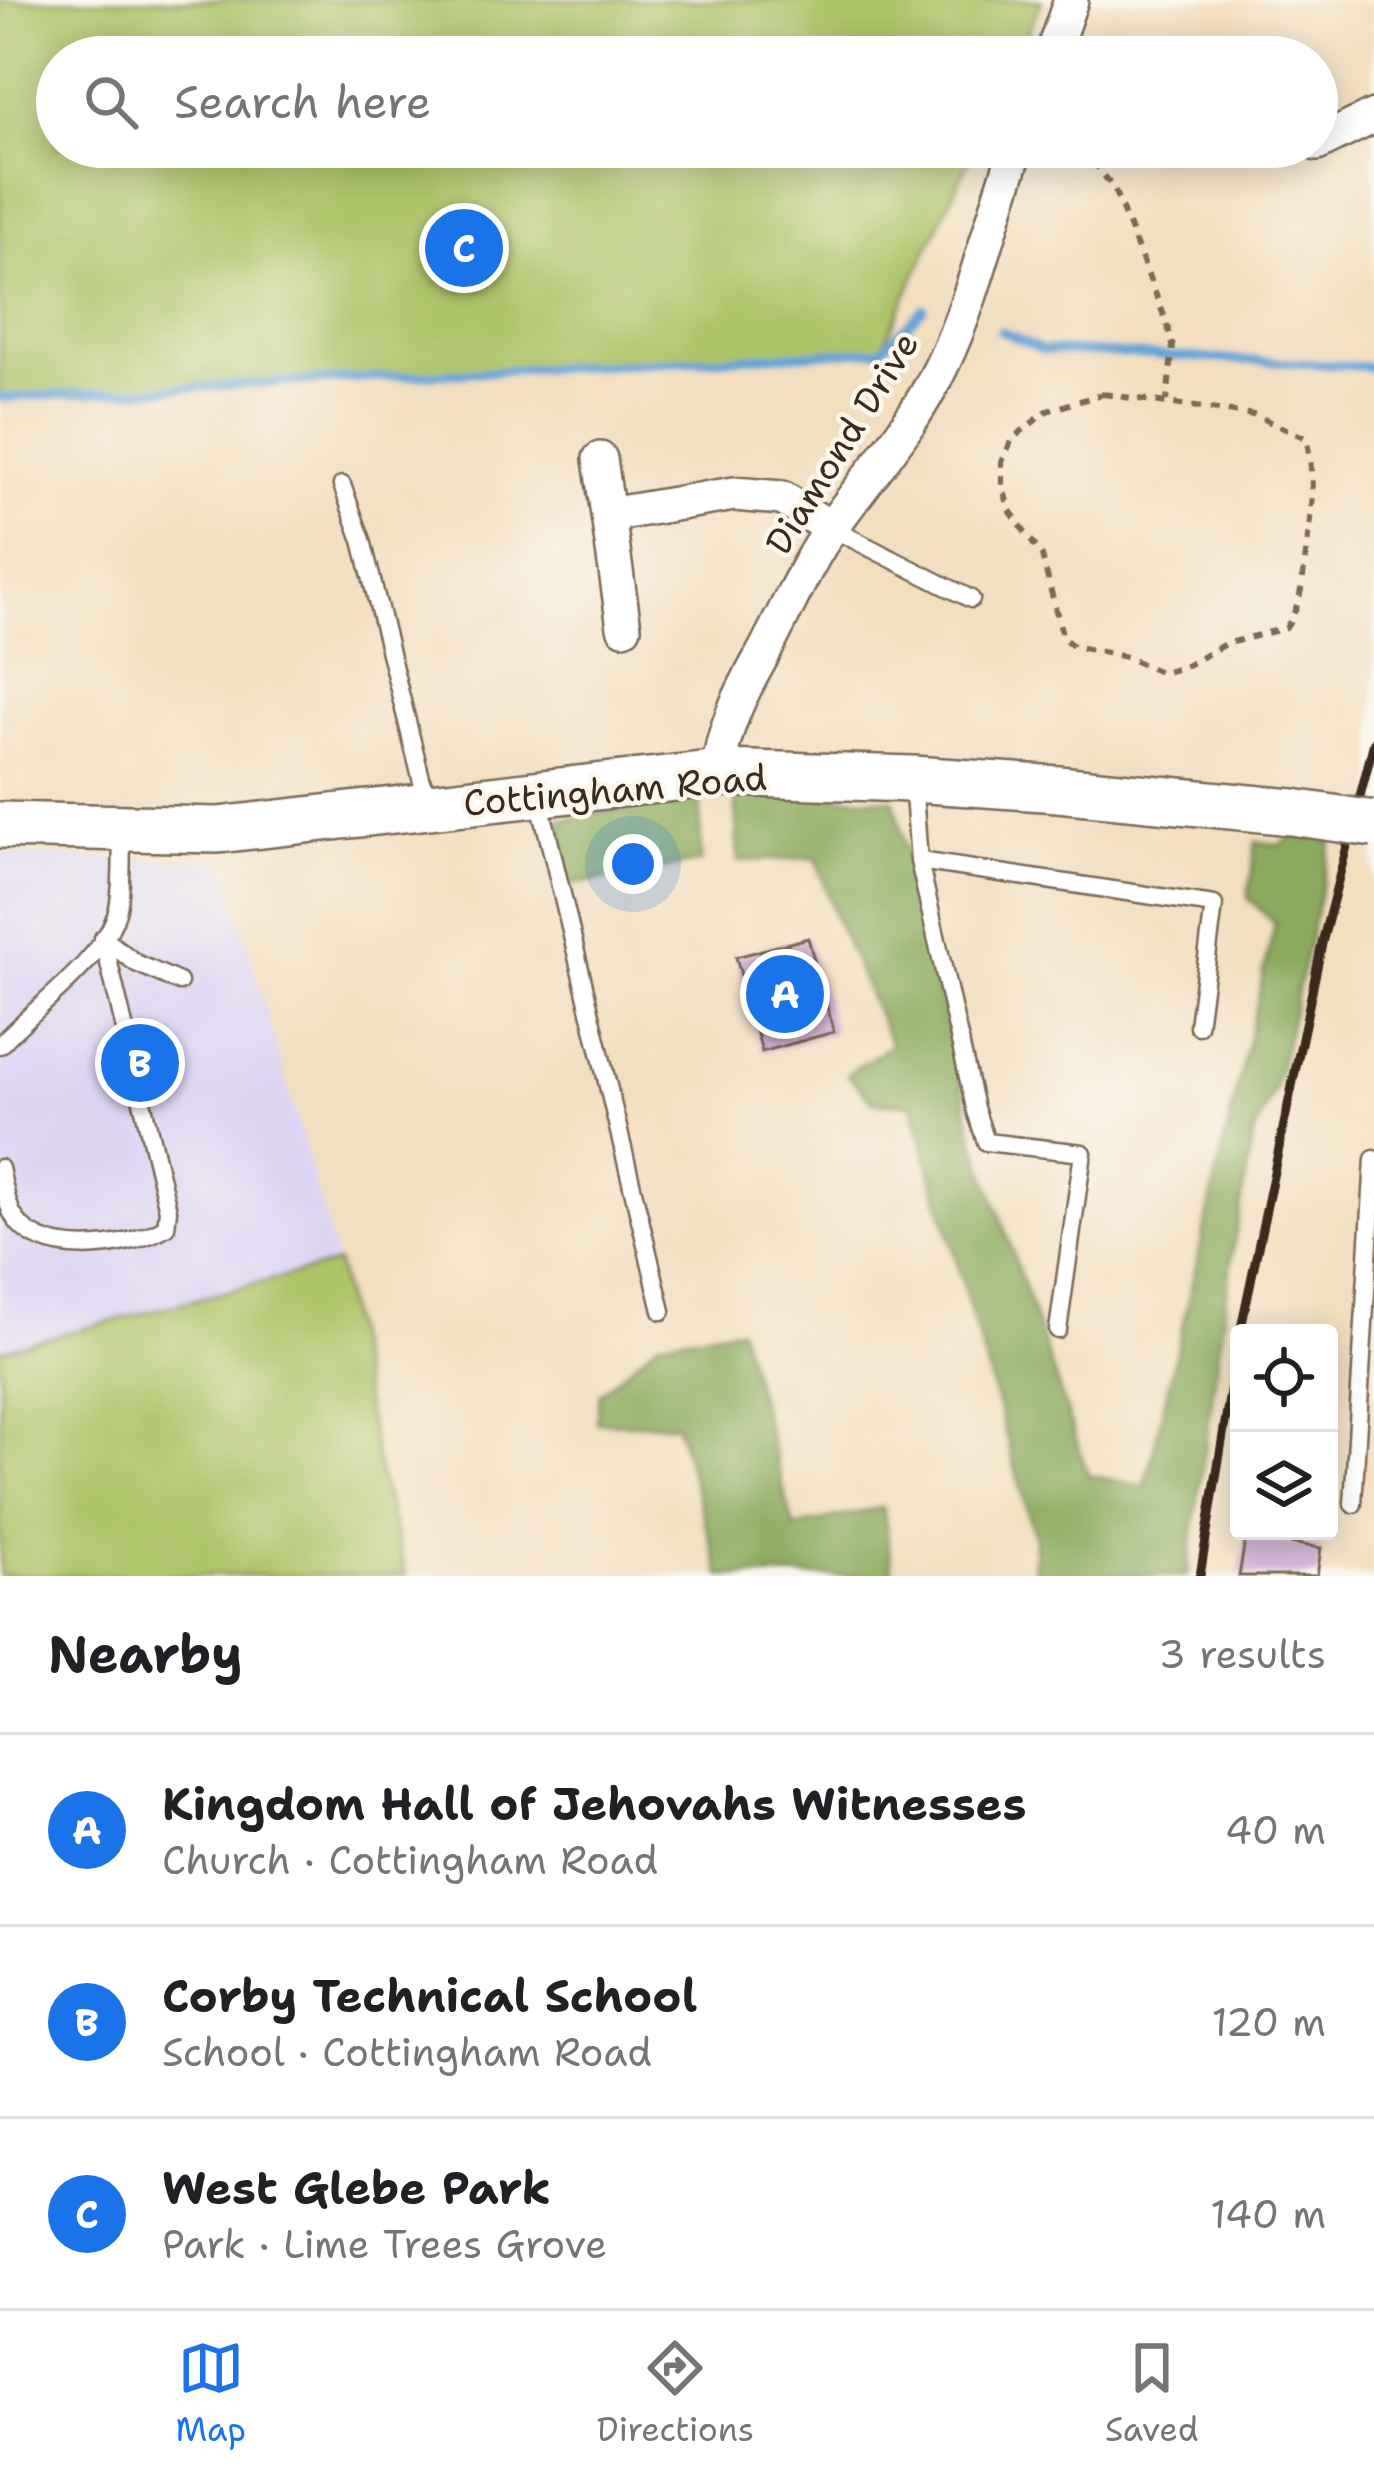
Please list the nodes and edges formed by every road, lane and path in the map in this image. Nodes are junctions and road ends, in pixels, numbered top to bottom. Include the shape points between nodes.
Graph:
1 (1071, 0) edge
2 (1061, 36) edge
3 (1374, 116) edge
4 (1338, 134) edge
5 (1009, 168) edge
6 (1098, 168) edge
7 (1167, 401) junction
8 (600, 459) dead end
9 (342, 485) dead end
10 (608, 514) junction
11 (831, 528) junction
12 (970, 599) dead end
13 (624, 627) dead end
14 (719, 773) junction
15 (913, 779) junction
16 (538, 794) junction
17 (428, 807) junction
18 (1374, 824) edge
19 (0, 825) edge
20 (122, 830) junction
21 (919, 861) junction
22 (103, 938) junction
23 (179, 982) dead end
24 (1198, 1026) dead end
25 (0, 1045) edge
26 (1374, 1159) edge
27 (0, 1168) edge
28 (662, 1310) dead end
29 (1058, 1330) dead end
30 (1353, 1504) dead end

1 - 2 street
3 - 4 street
5 - 11 street, Diamond Drive via 942,366 899,440
6 - 7 path via 1114,189 1173,345
7 - 7 path via 1103,394 1047,411 1012,439 1002,462 1011,512 1042,556 1063,638 1162,673 1286,628 1305,581 1314,488 1306,438 1295,431 1254,415
8 - 10 street
9 - 17 lane
10 - 11 street via 734,494 782,498
10 - 13 street
11 - 12 lane
11 - 14 street, Diamond Drive via 748,682 720,746
14 - 15 street, Cottingham Road
14 - 16 street, Cottingham Road
15 - 18 street, Cottingham Road, bridge
15 - 21 lane
16 - 17 street, Cottingham Road
16 - 28 lane
17 - 20 street, Cottingham Road via 218,830
19 - 20 street, Cottingham Road
20 - 22 lane via 118,910
21 - 24 lane via 1214,904
21 - 29 lane via 986,1142 1083,1153
22 - 23 lane
22 - 25 lane
22 - 27 lane via 166,1227 144,1240 82,1247 28,1233 13,1215
26 - 30 lane

